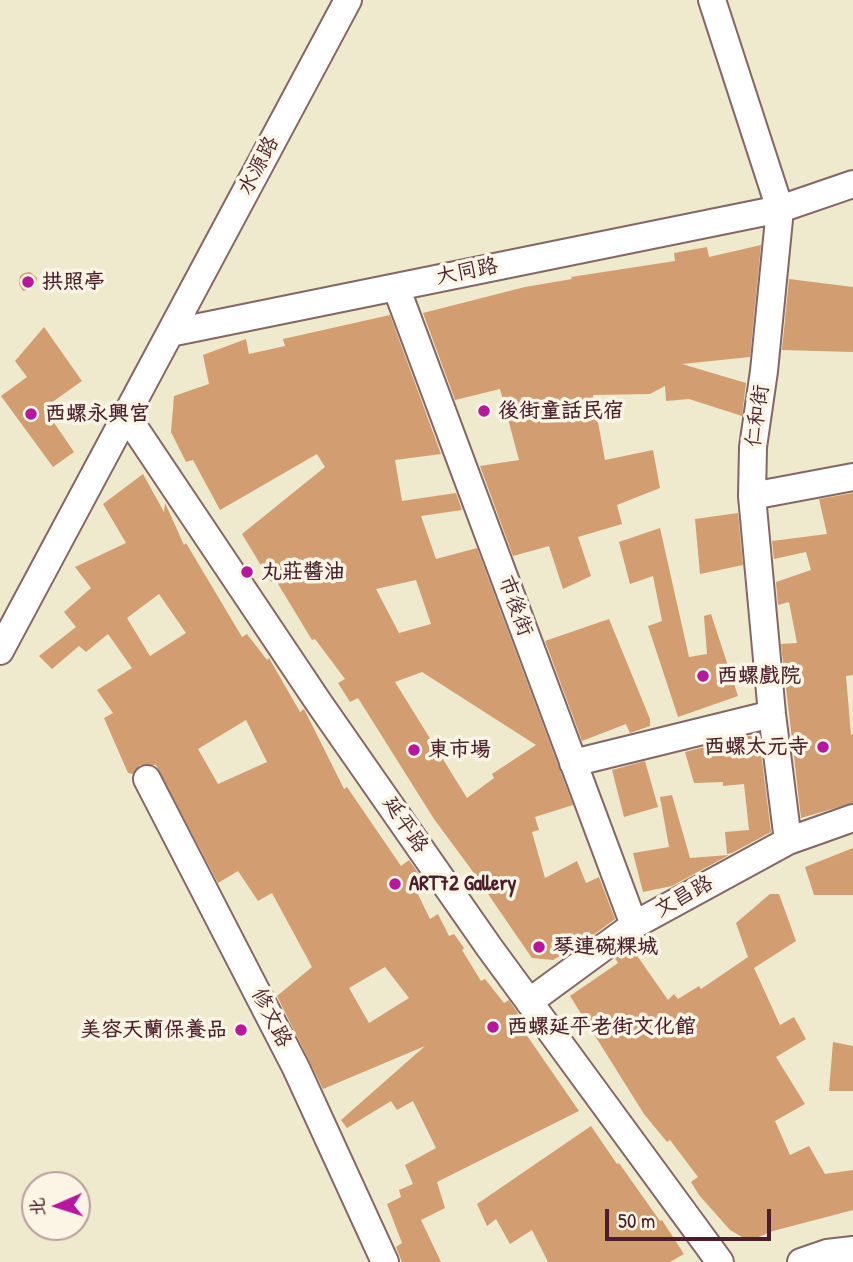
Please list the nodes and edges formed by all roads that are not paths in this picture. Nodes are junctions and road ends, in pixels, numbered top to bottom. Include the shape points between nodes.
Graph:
1 (348, 0) edge
2 (712, 0) edge
3 (853, 184) edge
4 (780, 209) junction
5 (396, 287) junction
6 (170, 333) junction
7 (126, 415) junction
8 (853, 477) edge
9 (752, 496) junction
10 (0, 650) edge
11 (772, 714) junction
12 (573, 763) junction
13 (147, 779) dead end
14 (853, 818) edge
15 (788, 841) junction
16 (634, 925) junction
17 (529, 1002) junction
18 (853, 1250) edge
19 (385, 1262) edge
20 (720, 1262) edge
21 (802, 1262) edge

1 - 6 street, 水源路
2 - 4 street, 仁和街
3 - 4 street, 大同路
4 - 5 street, 大同路
4 - 9 street, 仁和街 via 753,447
5 - 6 street, 大同路
5 - 12 street, 市後街
6 - 7 street
7 - 10 street
7 - 17 street, 延平路
8 - 9 street
9 - 11 street, 仁和街
11 - 12 street
11 - 15 street, 仁和街
12 - 16 street, 市後街
13 - 19 street, 修文路 via 296,1068
14 - 15 street, 文昌路
15 - 16 street, 文昌路
16 - 17 street, 文昌路
17 - 20 street, 延平路
18 - 21 street

